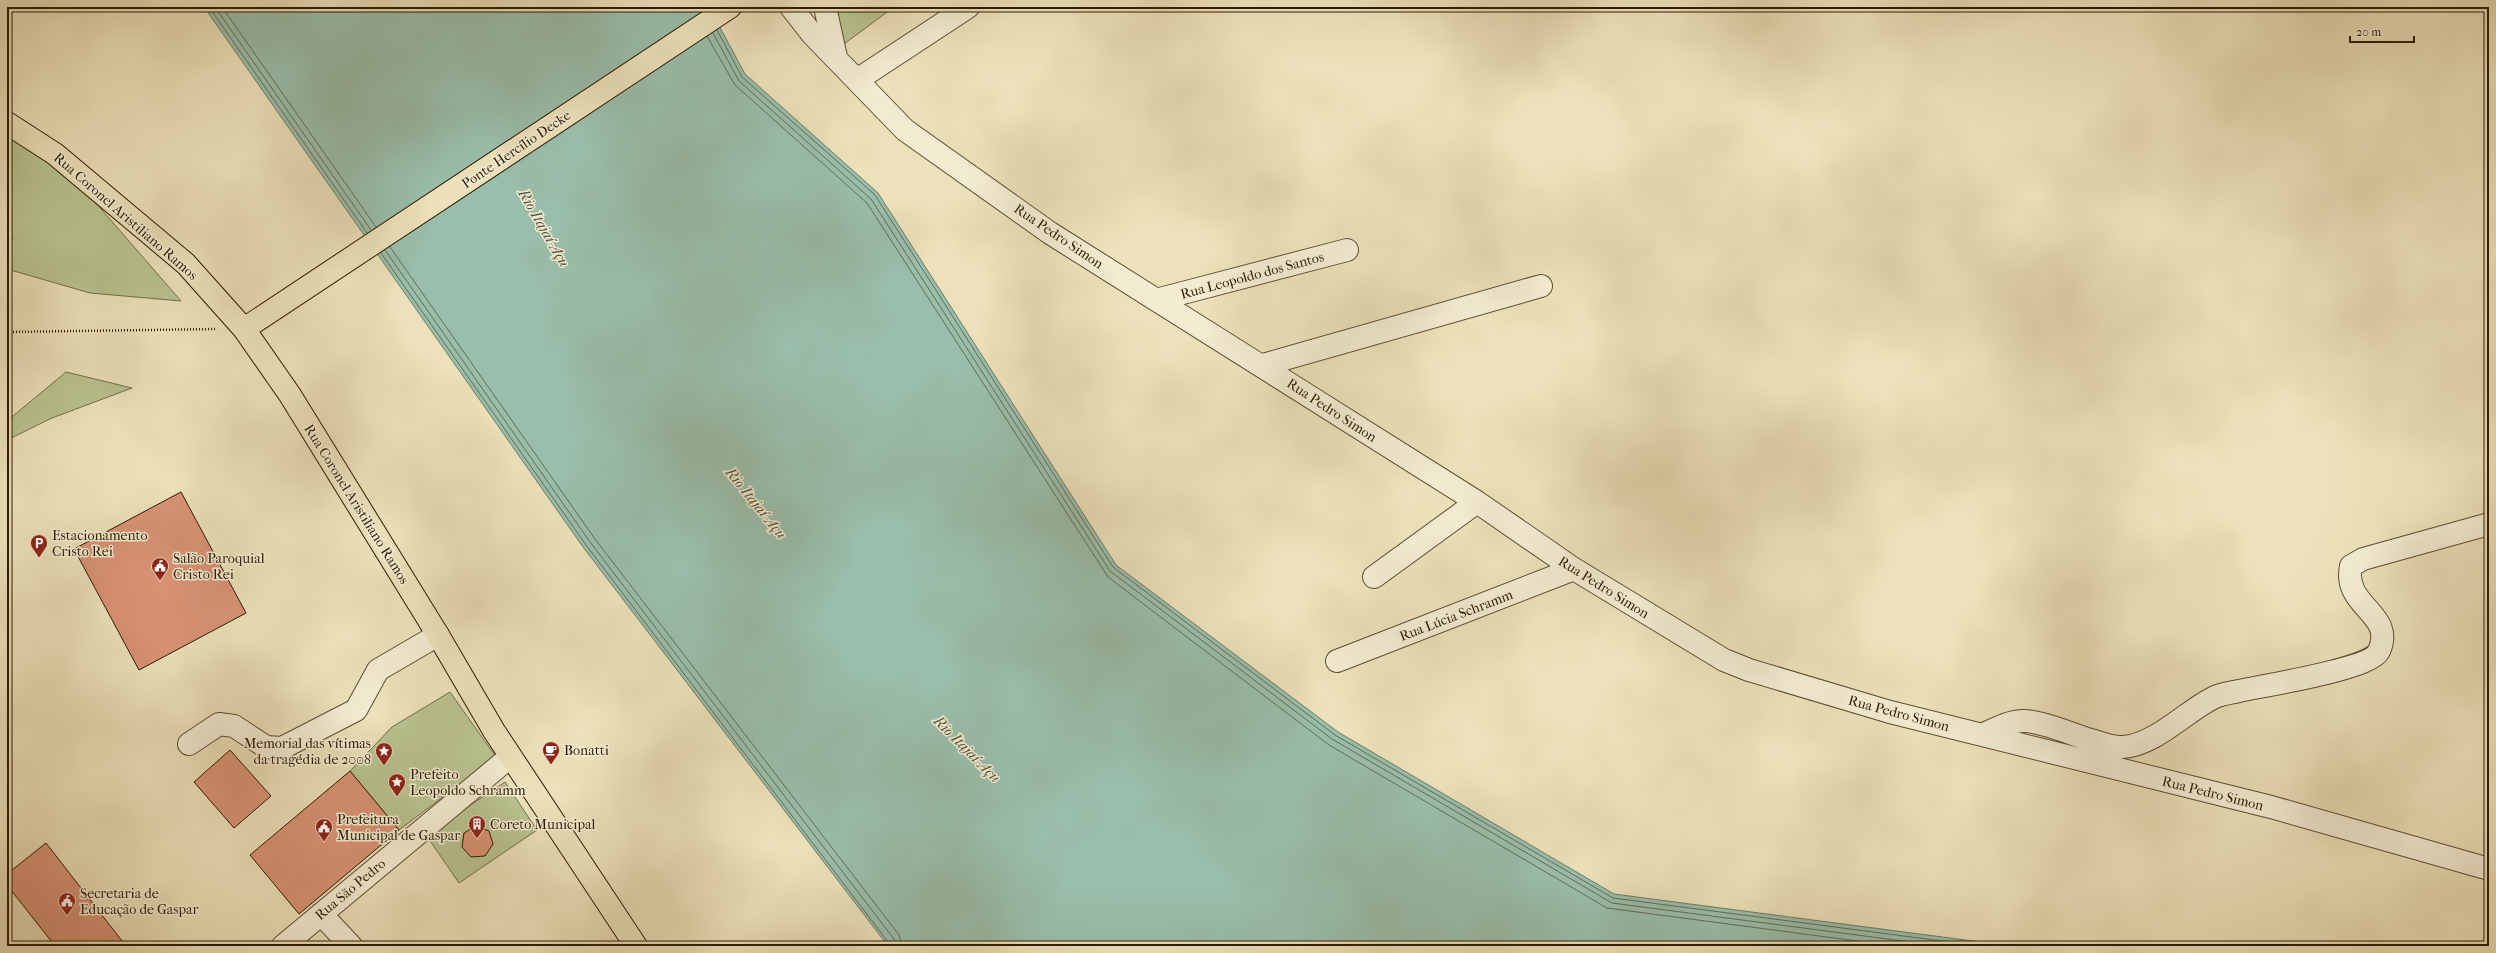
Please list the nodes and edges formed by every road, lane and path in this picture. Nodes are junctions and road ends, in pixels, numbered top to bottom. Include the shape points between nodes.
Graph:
1 (791, 7) edge
2 (825, 7) edge
3 (968, 7) edge
4 (728, 9) edge
5 (836, 58) junction
6 (857, 80) junction
7 (7, 123) edge
8 (7, 236) edge
9 (13, 238) dead end
10 (1347, 250) dead end
11 (1541, 286) dead end
12 (1156, 300) junction
13 (244, 329) junction
14 (7, 332) edge
15 (1263, 365) junction
16 (1477, 502) junction
17 (2489, 524) edge
18 (1574, 569) junction
19 (1374, 577) dead end
20 (438, 635) junction
21 (1337, 661) dead end
22 (1982, 735) junction
23 (189, 744) dead end
24 (510, 757) junction
25 (2489, 856) edge
26 (2464, 863) junction
27 (2489, 869) edge
28 (321, 914) junction
29 (283, 946) edge
30 (351, 946) edge
31 (636, 946) edge

1 - 5 street, Rua Pedro Simon via 812,34
2 - 5 street
3 - 6 street
4 - 13 main road, Ponte Hercílio Decke
5 - 6 street, Rua Pedro Simon
6 - 12 street, Rua Pedro Simon via 905,130 1050,233
7 - 13 main road, Rua Coronel Aristiliano Ramos via 55,154 186,264
8 - 9 path
10 - 12 street, Rua Leopoldo dos Santos
11 - 15 street
12 - 15 street, Rua Pedro Simon
13 - 14 path
13 - 20 main road, Rua Coronel Aristiliano Ramos via 290,395
15 - 16 street, Rua Pedro Simon
16 - 18 street, Rua Pedro Simon
16 - 19 street
17 - 22 street via 2363,559 2351,566 2348,578 2353,592 2381,628 2383,641 2378,653 2363,662 2315,676 2214,697 2144,742 2123,747 2025,721 2008,724
18 - 21 street, Rua Lúcia Schramm
18 - 22 street, Rua Pedro Simon via 1724,660 1749,670 1890,712
20 - 23 street via 378,670 356,710 282,748 266,747 234,726 219,724
20 - 24 main road, Rua Coronel Aristiliano Ramos
22 - 26 street, Rua Pedro Simon via 2271,808
24 - 28 street, Rua São Pedro
24 - 31 main road, Rua Coronel Aristiliano Ramos
25 - 26 street
26 - 27 street, Rua Pedro Simon
28 - 29 street, Rua São Pedro
28 - 30 street

